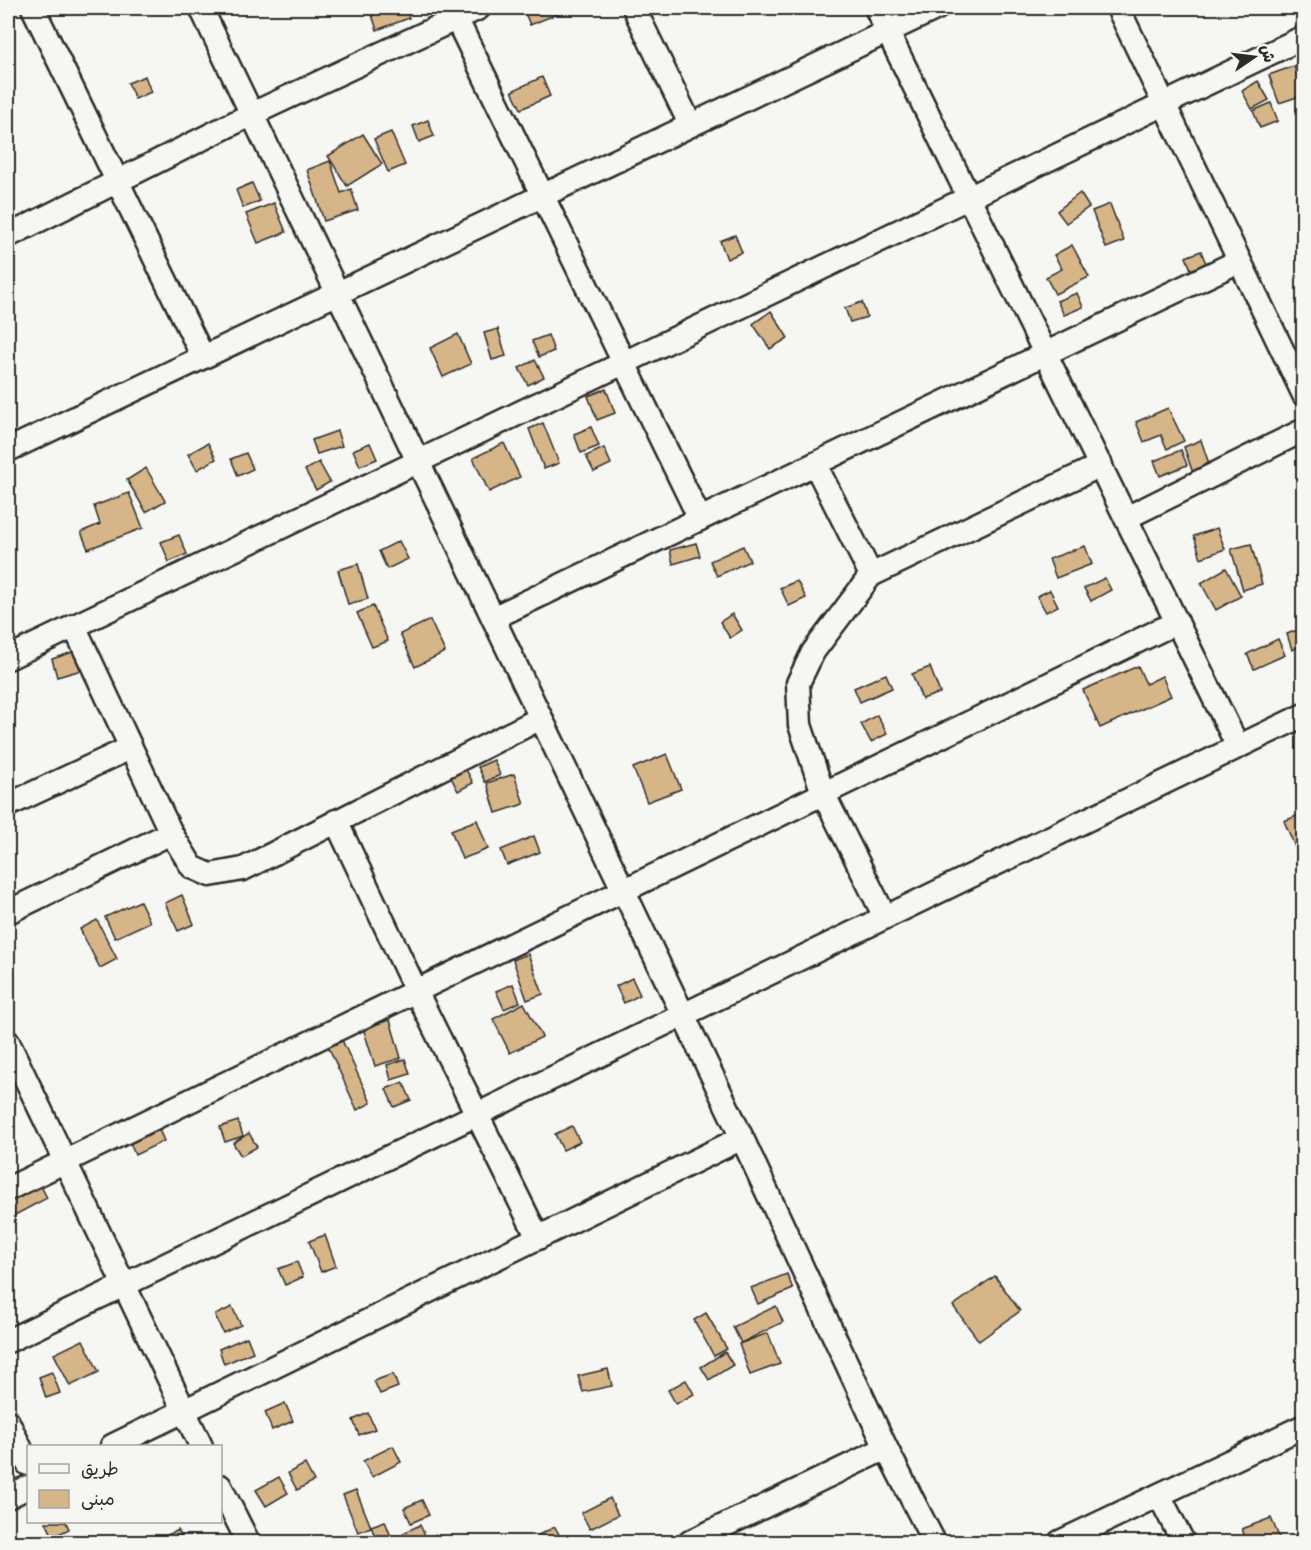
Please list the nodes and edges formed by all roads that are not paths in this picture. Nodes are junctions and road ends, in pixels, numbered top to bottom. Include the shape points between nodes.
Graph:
1 (33, 8) edge
2 (201, 8) edge
3 (479, 8) edge
4 (634, 8) edge
5 (876, 8) edge
6 (937, 8) edge
7 (1118, 8) edge
8 (456, 18) junction
9 (887, 31) junction
10 (1304, 37) edge
11 (1165, 104) junction
12 (252, 114) junction
13 (690, 124) junction
14 (118, 181) junction
15 (542, 195) junction
16 (970, 198) junction
17 (8, 236) edge
18 (1239, 261) junction
19 (338, 292) junction
20 (1046, 355) junction
21 (203, 357) junction
22 (625, 362) junction
23 (1304, 395) edge
24 (1304, 430) edge
25 (8, 450) edge
26 (420, 461) junction
27 (815, 464) junction
28 (1101, 465) junction
29 (1126, 518) junction
30 (700, 519) junction
31 (871, 575) junction
32 (493, 618) junction
33 (1177, 622) junction
34 (74, 626) junction
35 (8, 658) edge
36 (1304, 716) edge
37 (541, 718) junction
38 (1238, 747) junction
39 (130, 748) junction
40 (823, 793) junction
41 (8, 806) edge
42 (336, 821) junction
43 (171, 833) junction
44 (623, 890) junction
45 (8, 912) edge
46 (885, 917) junction
47 (416, 991) junction
48 (683, 1014) junction
49 (8, 1042) edge
50 (477, 1114) junction
51 (742, 1138) junction
52 (65, 1161) junction
53 (8, 1189) edge
54 (538, 1238) junction
55 (124, 1284) junction
56 (8, 1341) edge
57 (184, 1411) junction
58 (8, 1422) edge
59 (1304, 1426) edge
60 (114, 1445) edge
61 (201, 1445) edge
62 (886, 1448) junction
63 (27, 1462) edge
64 (27, 1488) edge
65 (222, 1490) edge
66 (1159, 1495) junction
67 (8, 1497) edge
68 (248, 1542) edge
69 (690, 1542) edge
70 (934, 1542) edge
71 (1060, 1542) edge
72 (1183, 1542) edge

1 - 14 street
2 - 12 street
3 - 8 street
4 - 13 street
5 - 9 street
6 - 9 street
7 - 11 street
8 - 12 street
8 - 15 street
9 - 13 street
9 - 16 street
10 - 11 street
11 - 16 street
11 - 18 street
12 - 14 street
12 - 19 street
13 - 15 street
14 - 17 street
14 - 21 street
15 - 19 street
15 - 22 street
16 - 20 street
16 - 22 street
18 - 20 street
18 - 23 street
19 - 21 street
19 - 26 street
20 - 27 street
20 - 28 street
21 - 25 street
22 - 26 street
22 - 30 street
24 - 29 street
26 - 32 street
26 - 34 street
27 - 30 street
27 - 31 street
28 - 29 street
28 - 31 street
29 - 33 street
30 - 32 street
31 - 40 street via 813,652 798,683 800,725
32 - 37 street
33 - 38 street
33 - 40 street
34 - 35 street
34 - 39 street
36 - 38 street
37 - 42 street
37 - 44 street
38 - 46 street
39 - 41 street
39 - 43 street
40 - 44 street
40 - 46 street
42 - 43 street via 243,869 210,875 192,867
42 - 47 street
43 - 45 street
44 - 47 street
44 - 48 street
46 - 48 street
47 - 50 street
47 - 52 street
48 - 50 street
48 - 51 street
49 - 52 street
50 - 54 street
50 - 55 street
51 - 54 street
51 - 62 street
52 - 53 street
52 - 55 street
54 - 57 street
55 - 56 street
55 - 57 street
57 - 60 street
57 - 61 street
58 - 63 street
59 - 66 street
62 - 69 street
62 - 70 street
64 - 67 street
65 - 68 street
66 - 71 street
66 - 72 street

